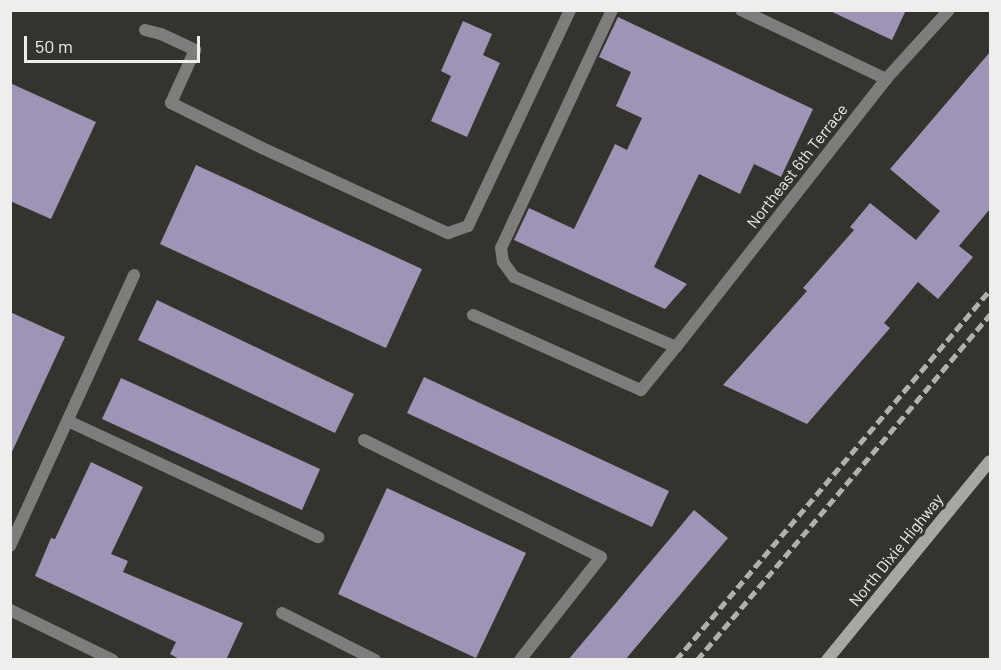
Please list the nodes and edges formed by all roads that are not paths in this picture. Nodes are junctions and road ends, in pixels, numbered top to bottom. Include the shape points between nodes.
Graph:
1 (570, 10) edge
2 (612, 10) edge
3 (741, 10) edge
4 (949, 10) edge
5 (145, 30) dead end
6 (886, 79) junction
7 (135, 275) dead end
8 (473, 315) dead end
9 (676, 347) junction
10 (68, 421) junction
11 (364, 440) dead end
12 (990, 460) edge
13 (318, 537) dead end
14 (10, 546) edge
15 (10, 610) edge
16 (282, 613) dead end
17 (113, 660) edge
18 (375, 660) edge
19 (520, 660) edge
20 (827, 660) edge

1 - 5 street via 468,226 448,233 171,102 195,50
2 - 9 street via 501,248 503,262 514,277
3 - 6 street
4 - 6 street, Northeast 6th Terrace
6 - 9 street, Northeast 6th Terrace
7 - 10 street
8 - 9 street, Northeast 6th Terrace via 641,390
10 - 13 street
10 - 14 street
11 - 19 street via 601,557
12 - 20 main road, North Dixie Highway
15 - 17 street
16 - 18 street

